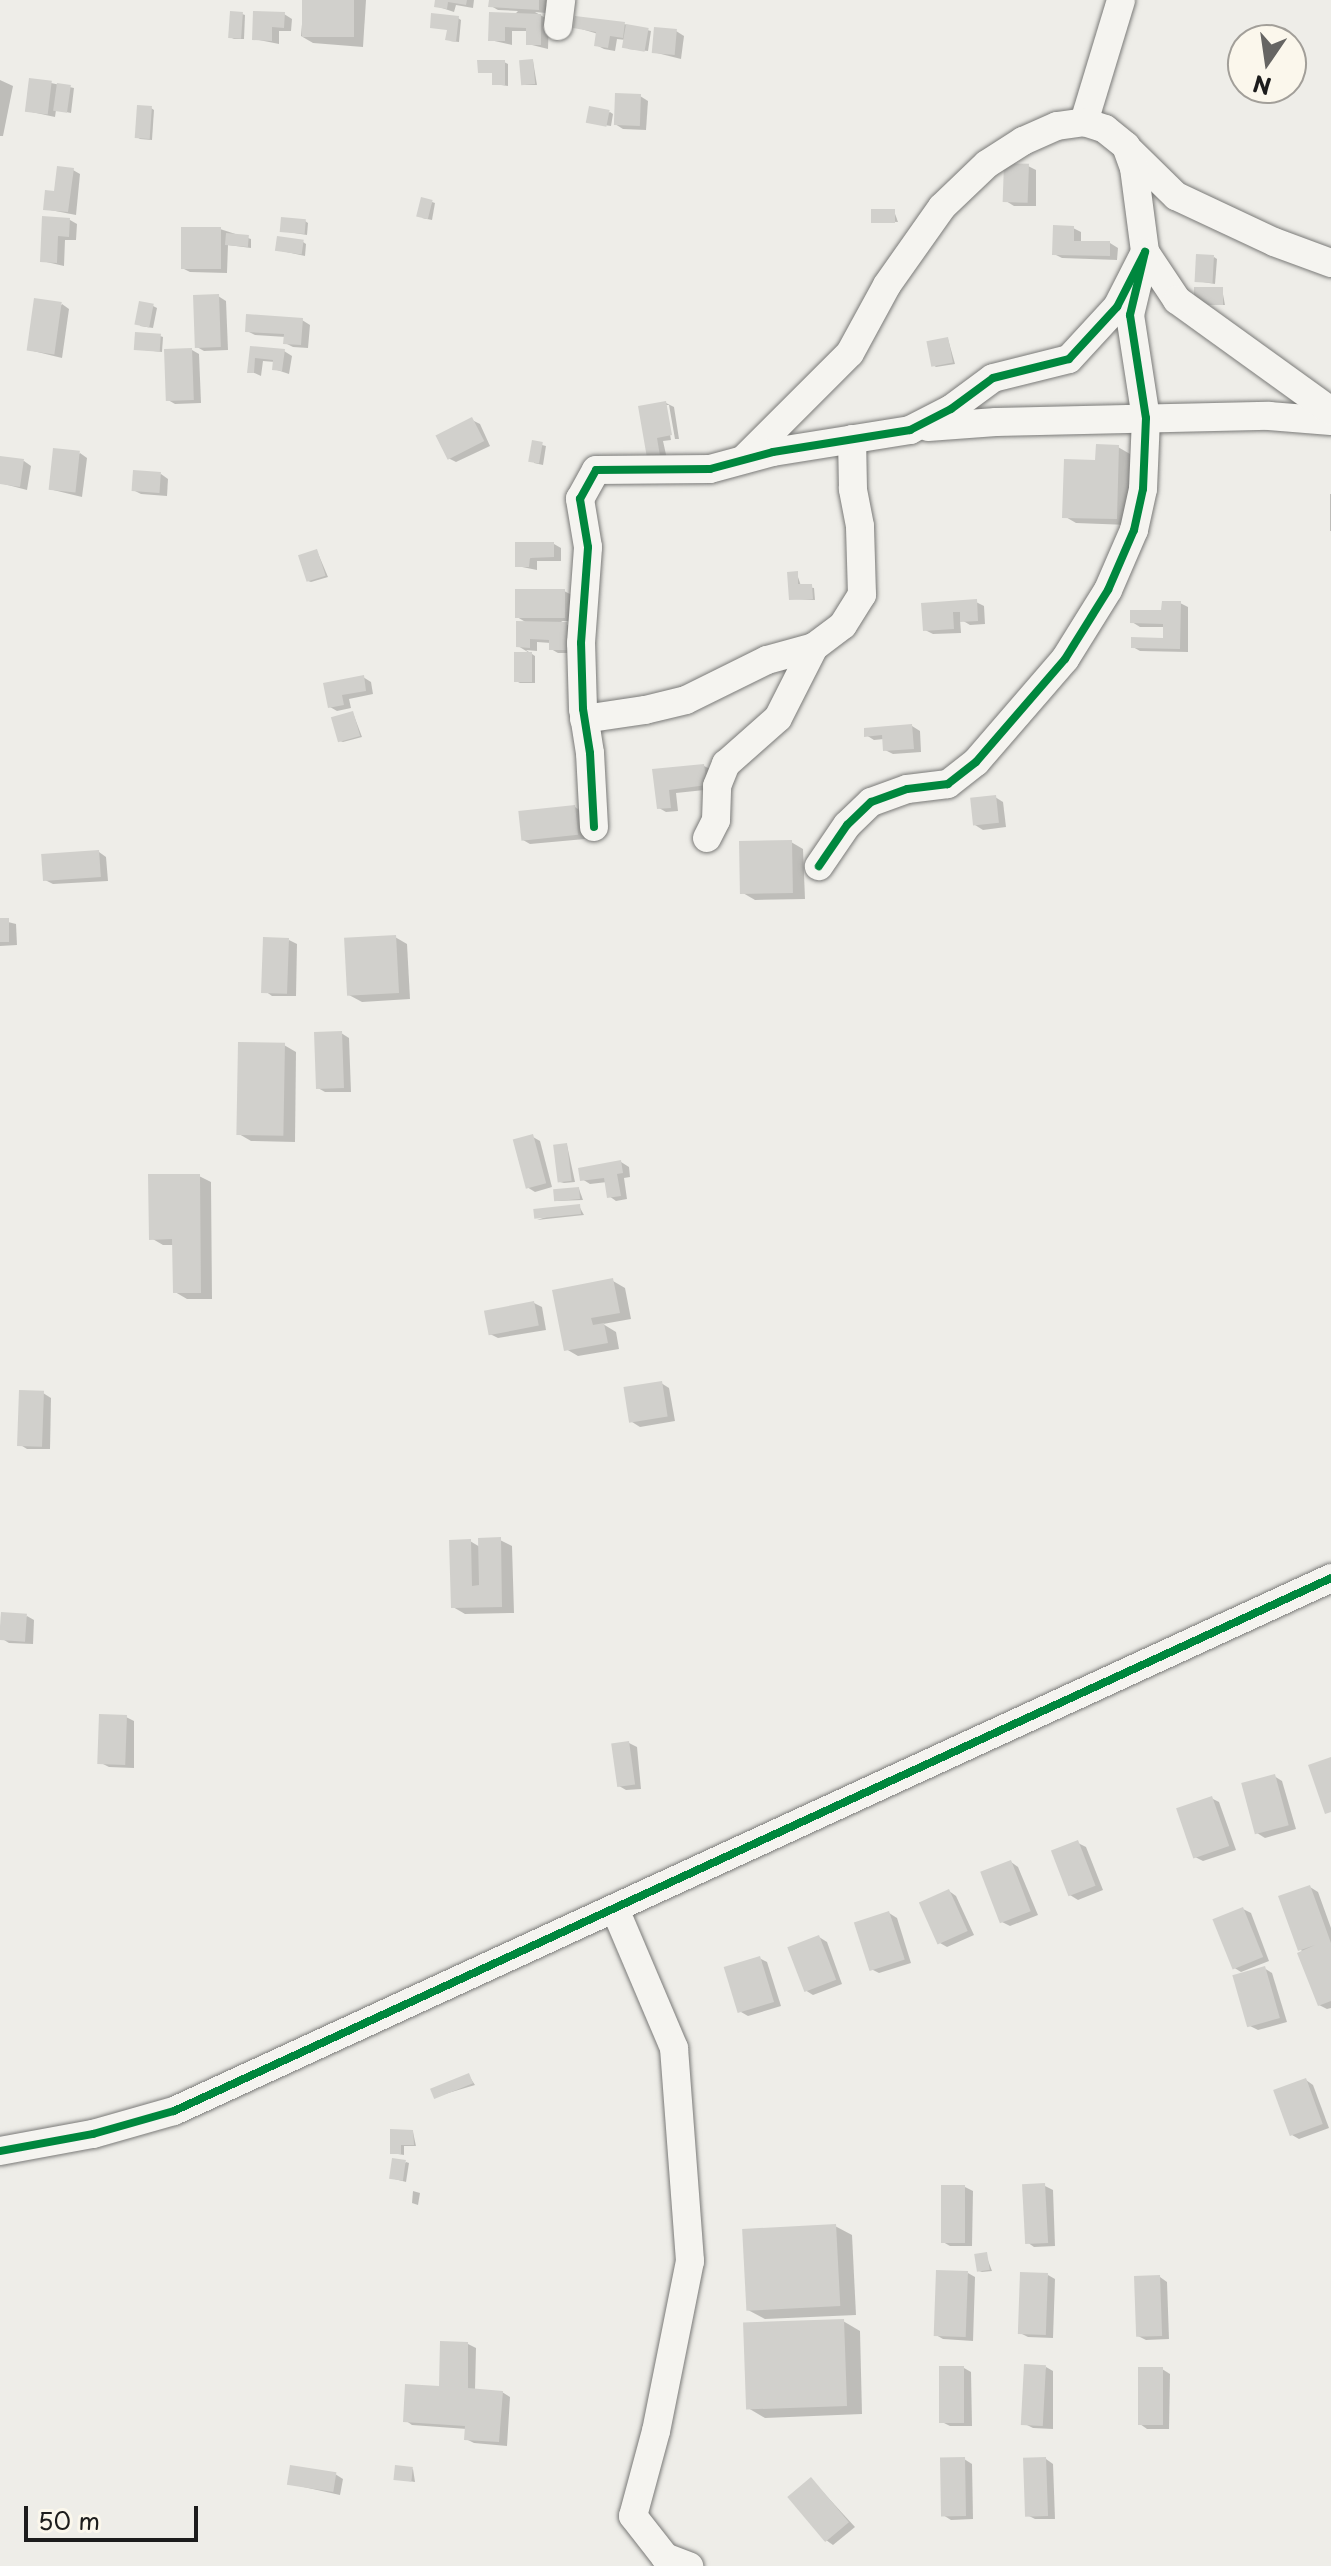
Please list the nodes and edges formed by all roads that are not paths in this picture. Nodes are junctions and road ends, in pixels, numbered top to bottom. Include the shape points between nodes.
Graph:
1 (1121, 0) edge
2 (1084, 122) junction
3 (1126, 146) junction
4 (1145, 252) junction
5 (1331, 263) edge
6 (1331, 411) edge
7 (1146, 418) junction
8 (1331, 421) edge
9 (910, 430) junction
10 (852, 439) junction
11 (743, 460) junction
12 (814, 647) junction
13 (584, 719) junction
14 (594, 827) dead end
15 (707, 838) dead end
16 (819, 866) dead end
17 (1331, 1578) edge
18 (615, 1909) junction
19 (0, 2151) edge
20 (689, 2566) edge

1 - 2 street
2 - 3 street via 1105,129
2 - 11 street via 1057,126 1023,141 987,164 942,207 887,285 850,353
3 - 4 street
3 - 5 street via 1176,196
4 - 6 street via 1177,300
4 - 7 street via 1130,315
4 - 9 street via 1117,307 1069,359 993,378
7 - 8 street
7 - 9 street via 945,424
7 - 16 street via 1143,489 1134,530 1108,590 1065,659 976,762 948,784 907,789 871,802 847,825
9 - 10 street
10 - 11 street
10 - 12 street via 862,595 843,625
11 - 13 street via 710,469 596,470 580,499 588,547 581,643
12 - 13 street via 767,660 686,700
12 - 15 street via 778,718 726,764 717,786 716,820
13 - 14 street
17 - 18 street
18 - 19 street via 174,2111 93,2134
18 - 20 street via 674,2048 690,2261 633,2516 665,2557

